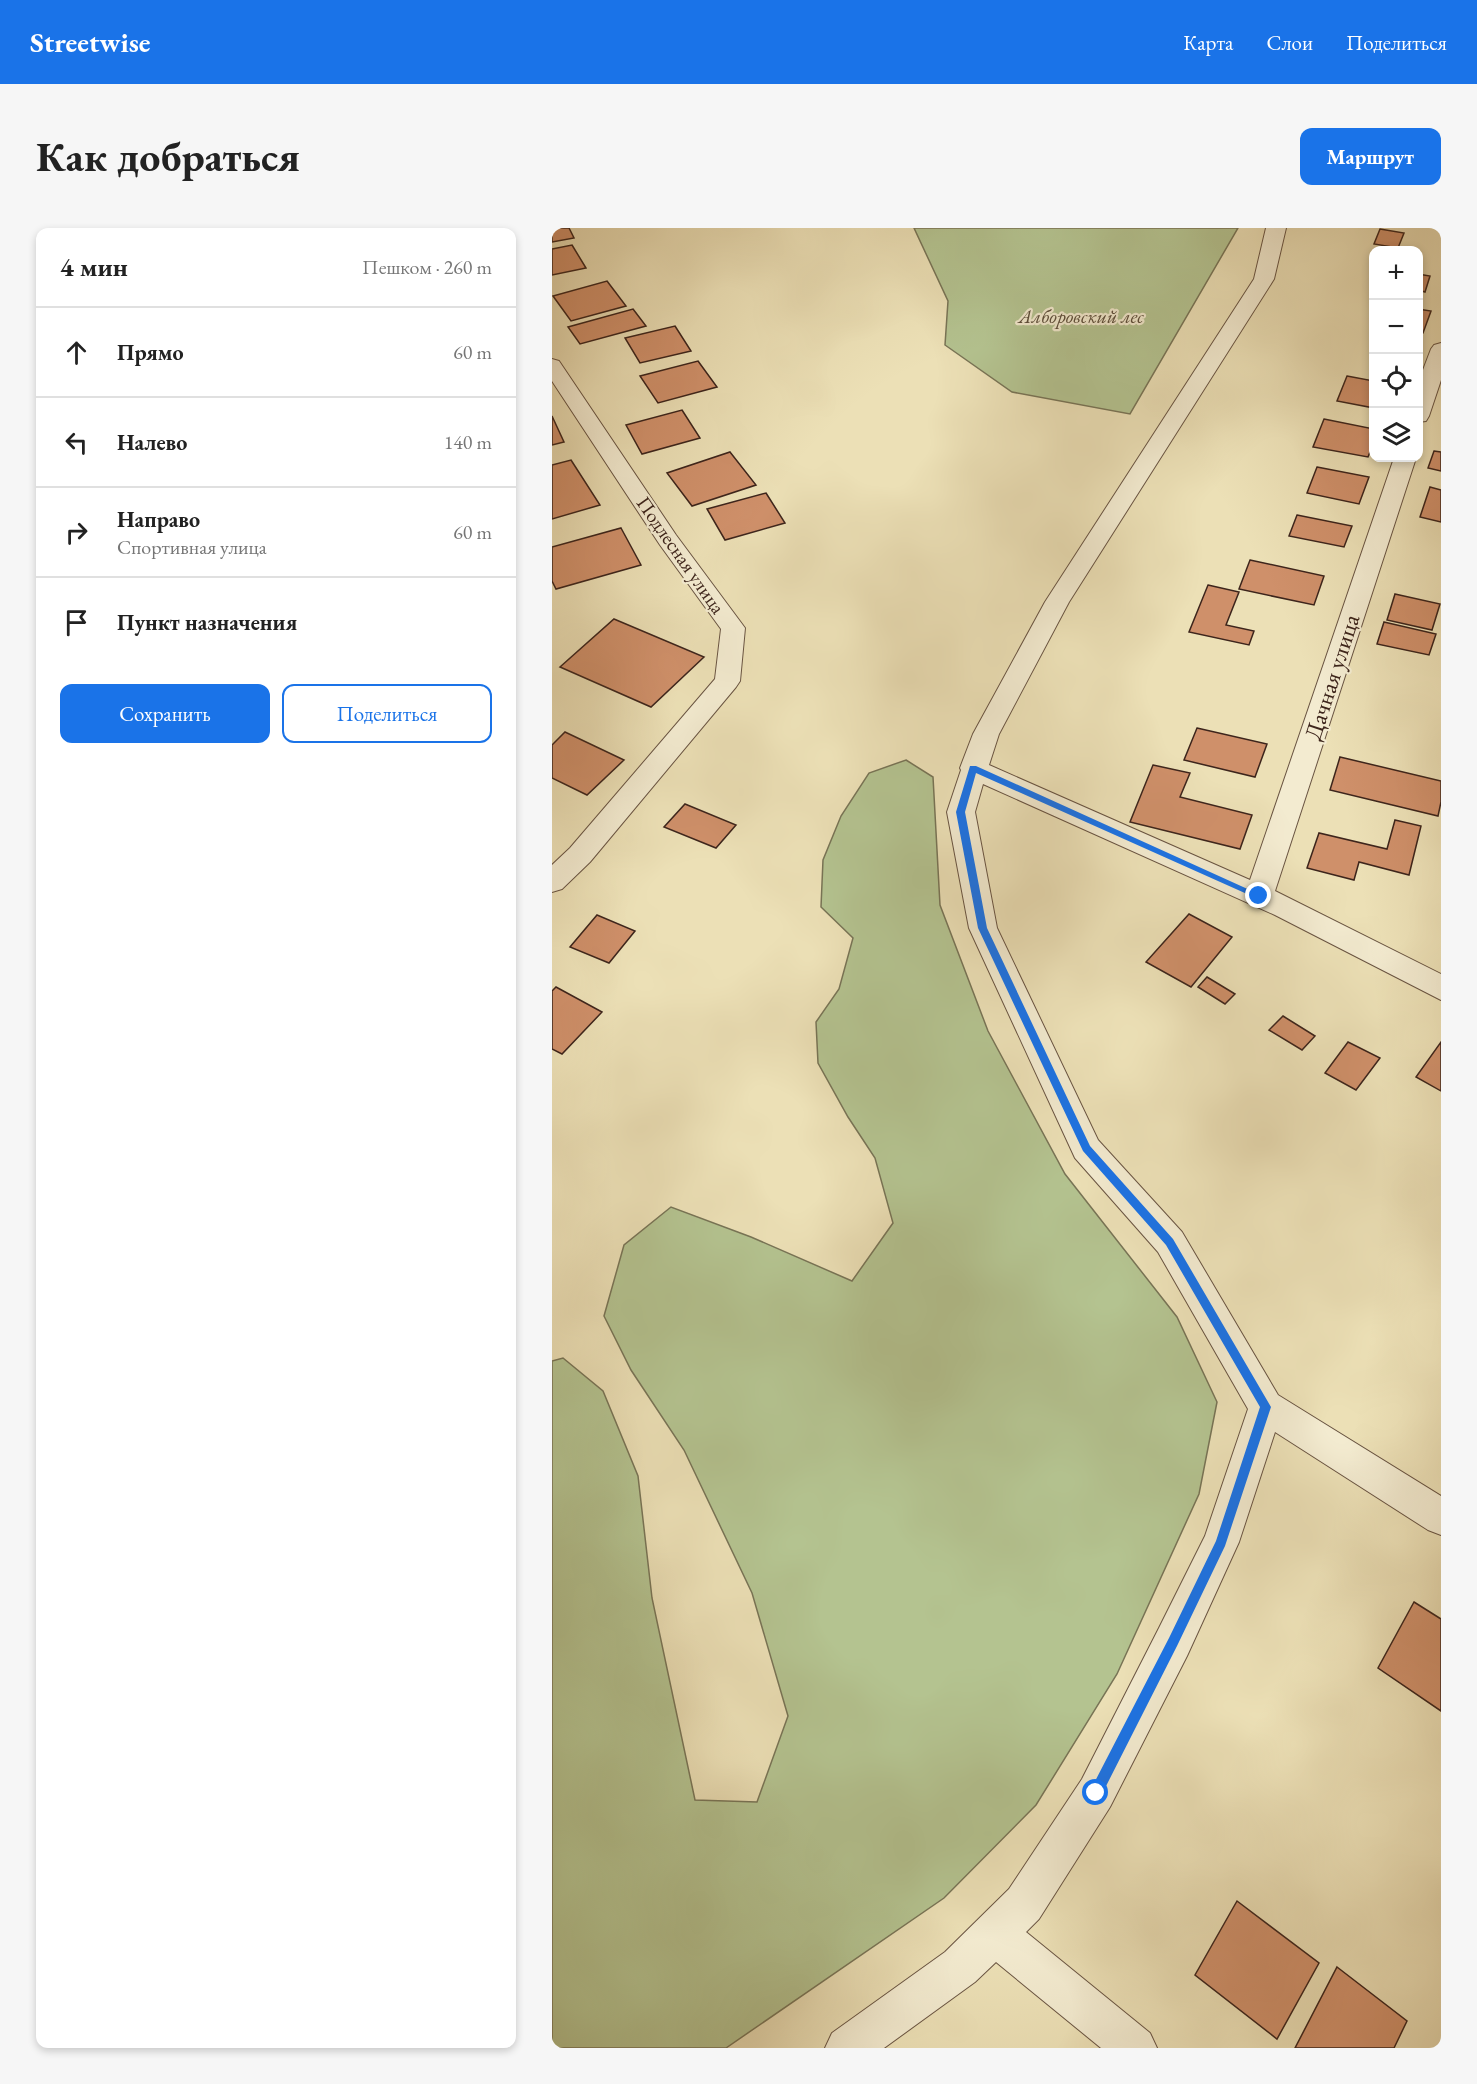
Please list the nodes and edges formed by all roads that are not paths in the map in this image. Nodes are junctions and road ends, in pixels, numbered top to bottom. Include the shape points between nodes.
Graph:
1 (1276, 228) edge
2 (1441, 349) edge
3 (552, 365) edge
4 (1422, 408) edge
5 (1404, 462) edge
6 (973, 768) junction
7 (552, 882) edge
8 (1259, 896) junction
9 (1441, 988) edge
10 (1266, 1407) junction
11 (1441, 1517) edge
12 (994, 1933) junction
13 (847, 2048) edge
14 (1135, 2048) edge

1 - 6 street via 1264,279 1057,602 986,734
2 - 4 street
3 - 7 street, Подлесная улица via 668,540 733,628 727,681 580,855
5 - 8 street, Дачная улица
6 - 8 street
6 - 10 street via 961,812 983,928 1086,1149 1170,1242
8 - 9 street
10 - 11 street
10 - 12 street via 1221,1542 1101,1783 1024,1904
12 - 13 street via 960,1966
12 - 14 street

